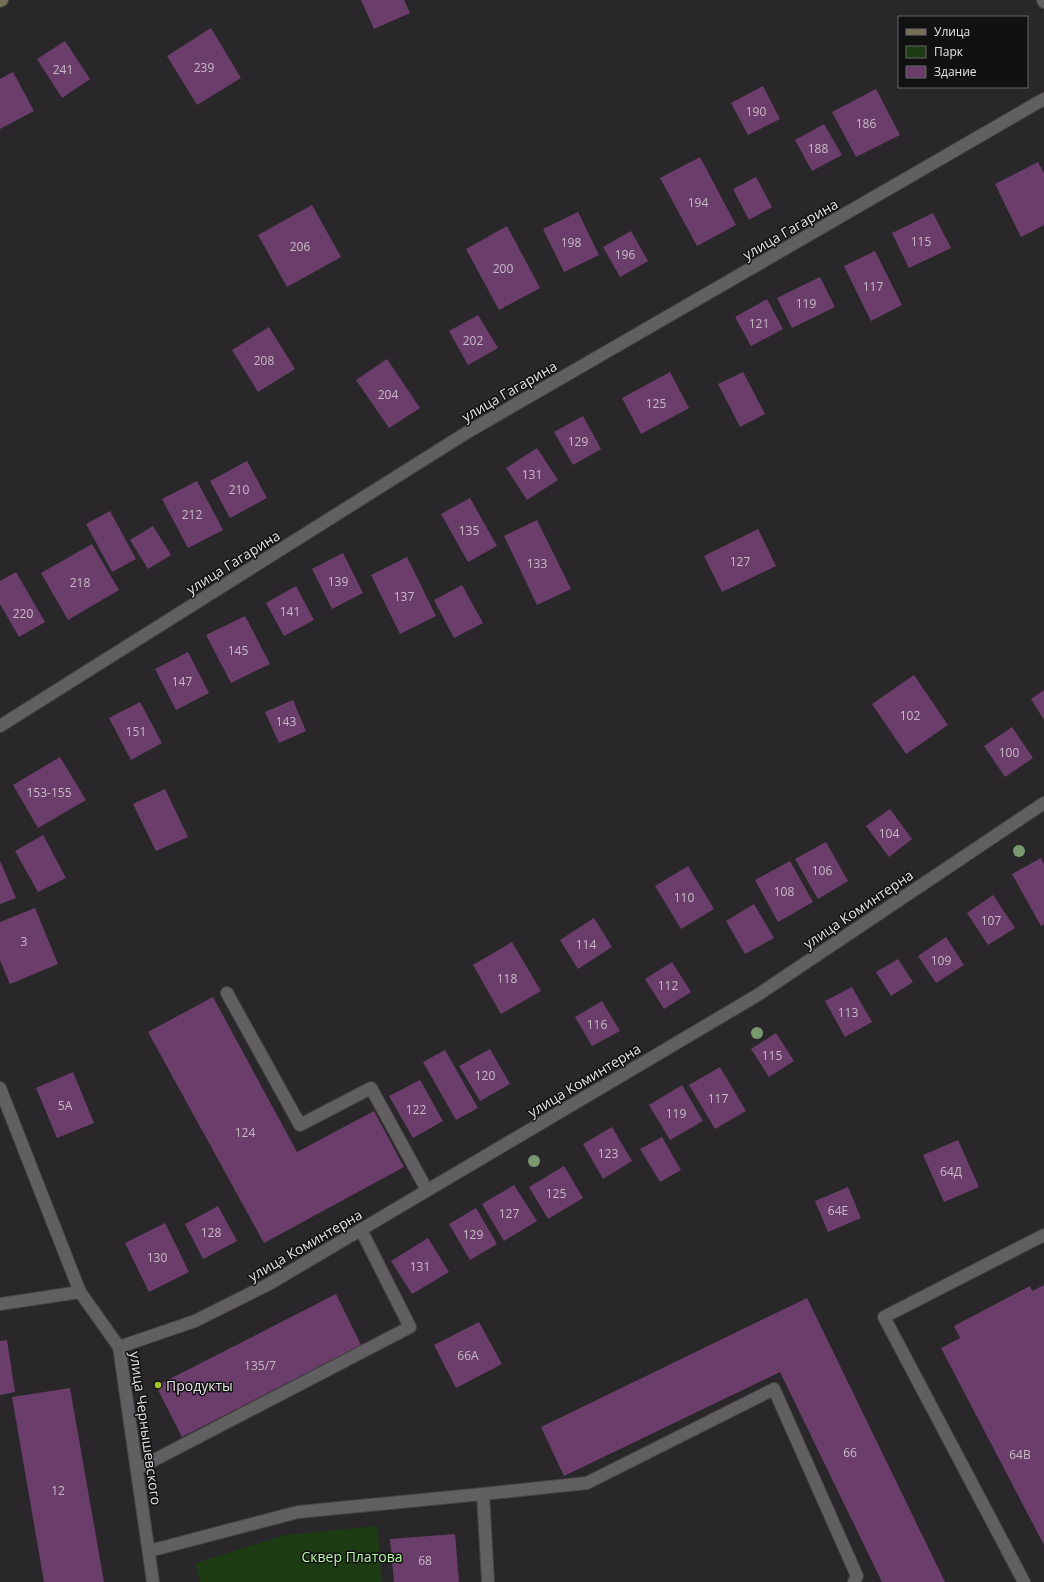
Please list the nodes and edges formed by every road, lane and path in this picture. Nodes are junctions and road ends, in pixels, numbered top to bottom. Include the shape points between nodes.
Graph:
1 (1044, 100) edge
2 (0, 726) edge
3 (1044, 803) edge
4 (227, 993) dead end
5 (0, 1088) edge
6 (427, 1190) junction
7 (361, 1230) junction
8 (1044, 1235) edge
9 (80, 1292) junction
10 (0, 1304) edge
11 (119, 1347) junction
12 (137, 1469) junction
13 (483, 1494) junction
14 (149, 1551) junction
15 (153, 1582) edge
16 (488, 1582) edge
17 (854, 1582) edge
18 (1024, 1582) edge

1 - 2 street, улица Гагарина via 466,433
3 - 6 street, улица Коминтерна via 756,996
4 - 6 street via 300,1125 371,1088
5 - 9 street, улица Чернышевского
6 - 7 street, улица Коминтерна
7 - 11 street, улица Коминтерна via 269,1284 195,1321
7 - 12 street via 410,1327
8 - 18 street via 884,1317
9 - 10 street
9 - 11 street, улица Чернышевского
11 - 12 street, улица Чернышевского
12 - 14 street, улица Чернышевского
13 - 14 street via 298,1512
13 - 16 street
13 - 17 street via 587,1483 774,1389 857,1576
14 - 15 street, улица Чернышевского

